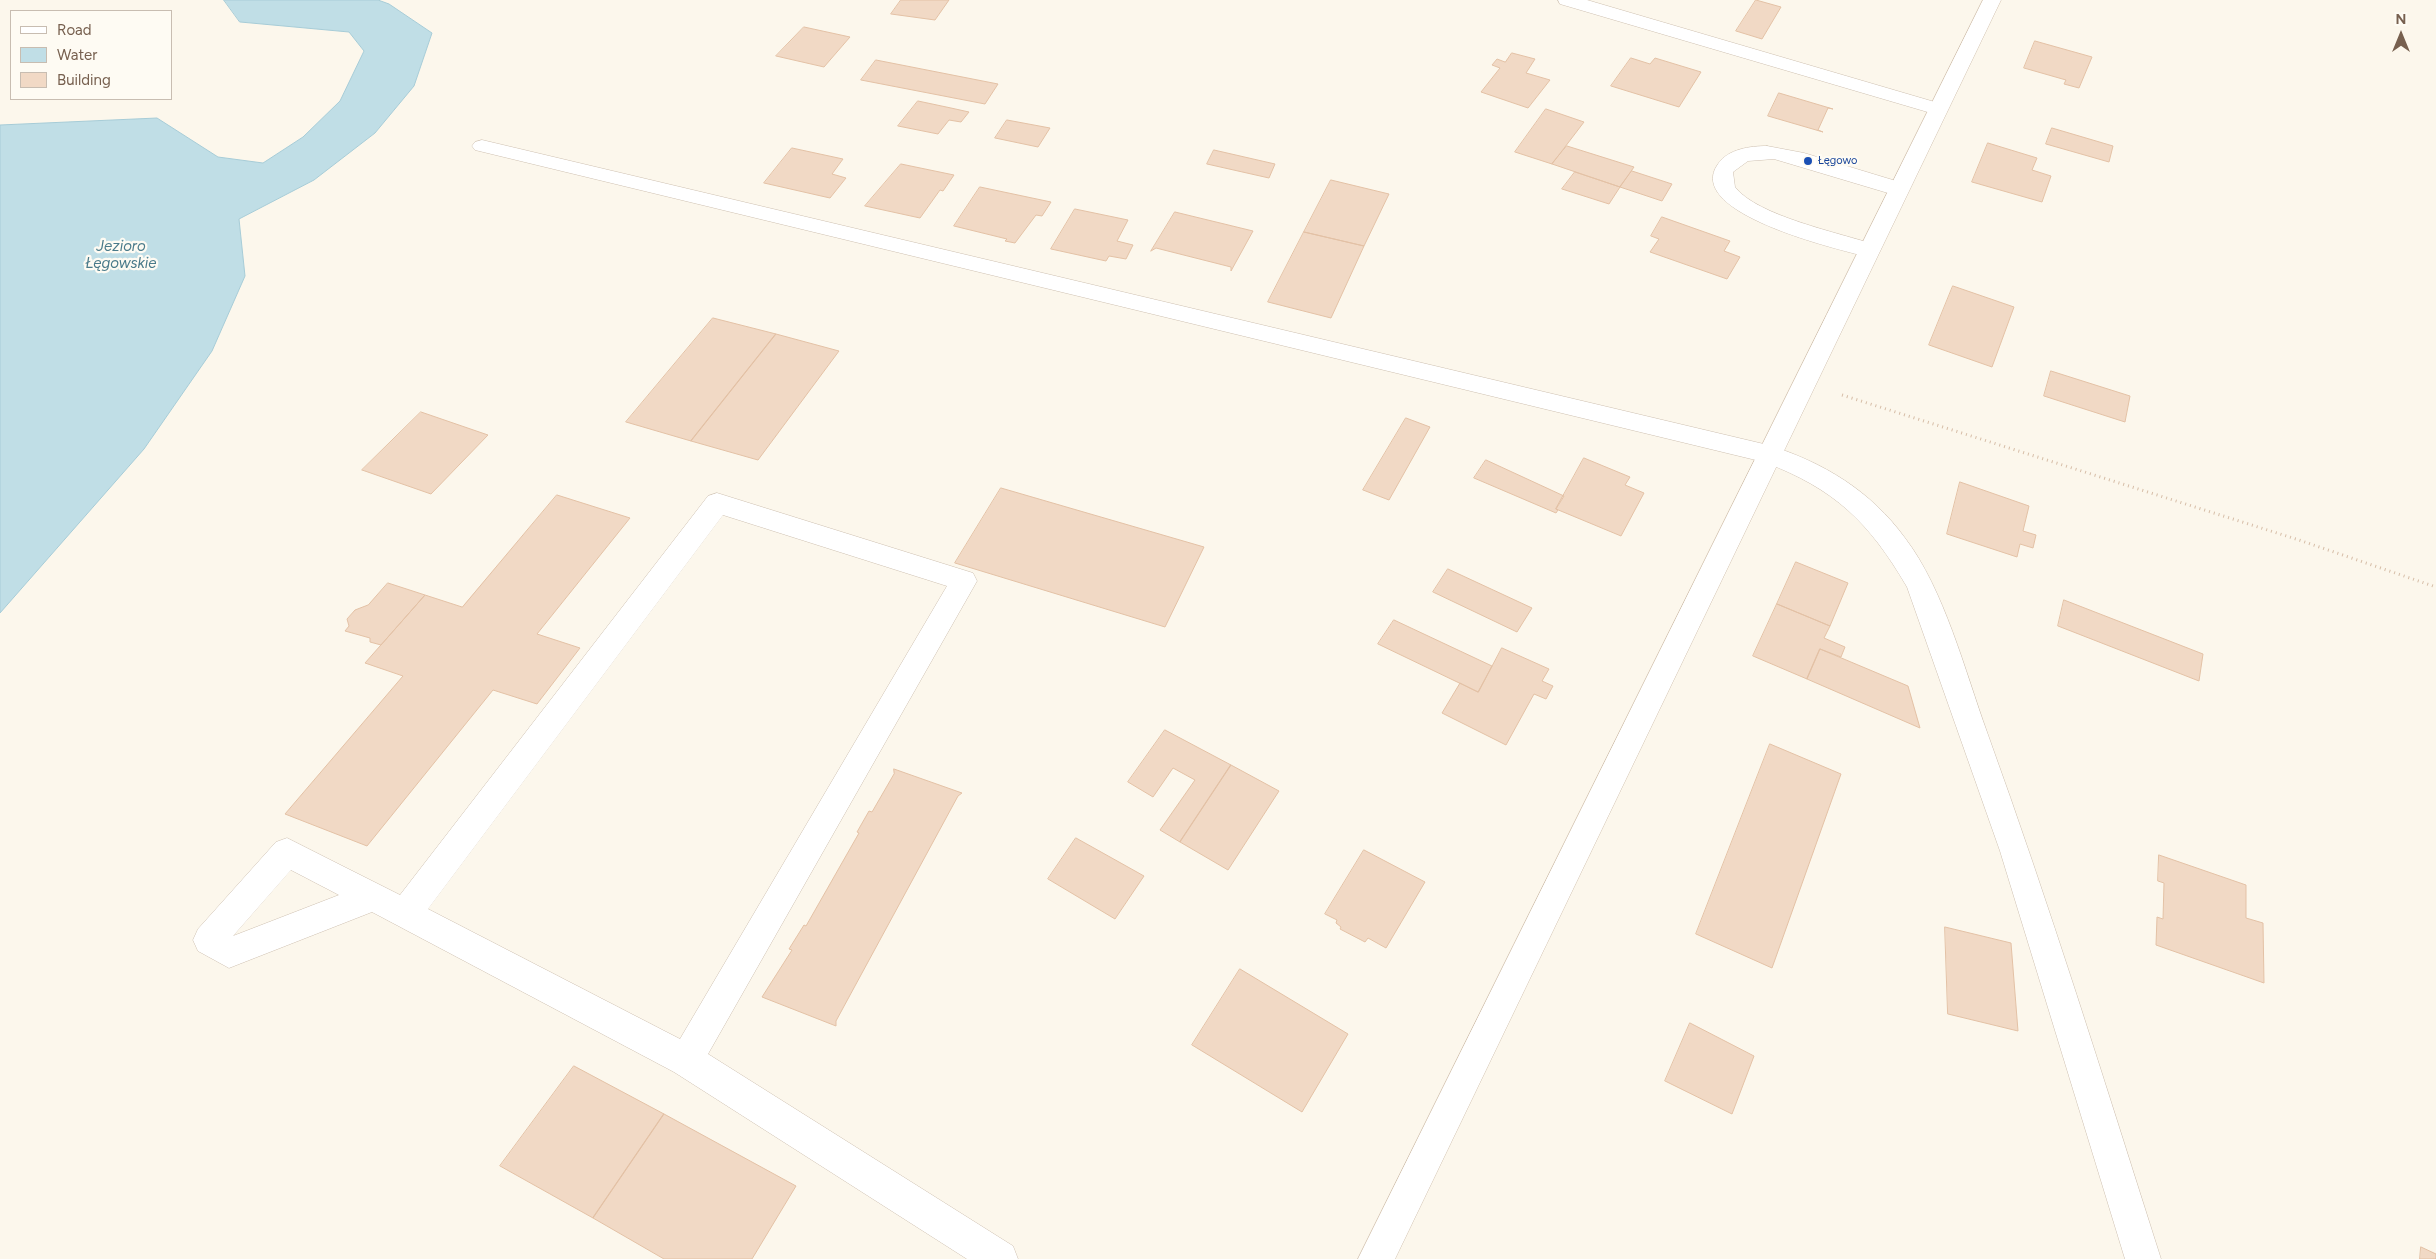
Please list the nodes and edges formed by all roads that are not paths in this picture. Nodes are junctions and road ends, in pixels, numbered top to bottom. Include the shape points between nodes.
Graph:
1 (1567, 0) edge
2 (1992, 0) edge
3 (1938, 109) junction
4 (482, 146) dead end
5 (1898, 189) junction
6 (1868, 250) junction
7 (1768, 454) junction
8 (374, 897) junction
9 (405, 914) junction
10 (686, 1060) junction
11 (1000, 1259) edge
12 (1376, 1259) edge
13 (2143, 1259) edge

1 - 3 street
2 - 3 street
3 - 5 street
4 - 7 street
5 - 6 street
5 - 6 street via 1789,155 1760,152 1740,156 1728,163 1722,172 1722,182 1730,196 1749,210
6 - 7 street
7 - 12 street
7 - 13 street via 1806,468 1858,502 1896,545 1920,584 2015,851
8 - 8 street via 287,852 208,940 229,954
8 - 9 street
9 - 10 street
9 - 10 street via 717,503 964,581
10 - 11 street

